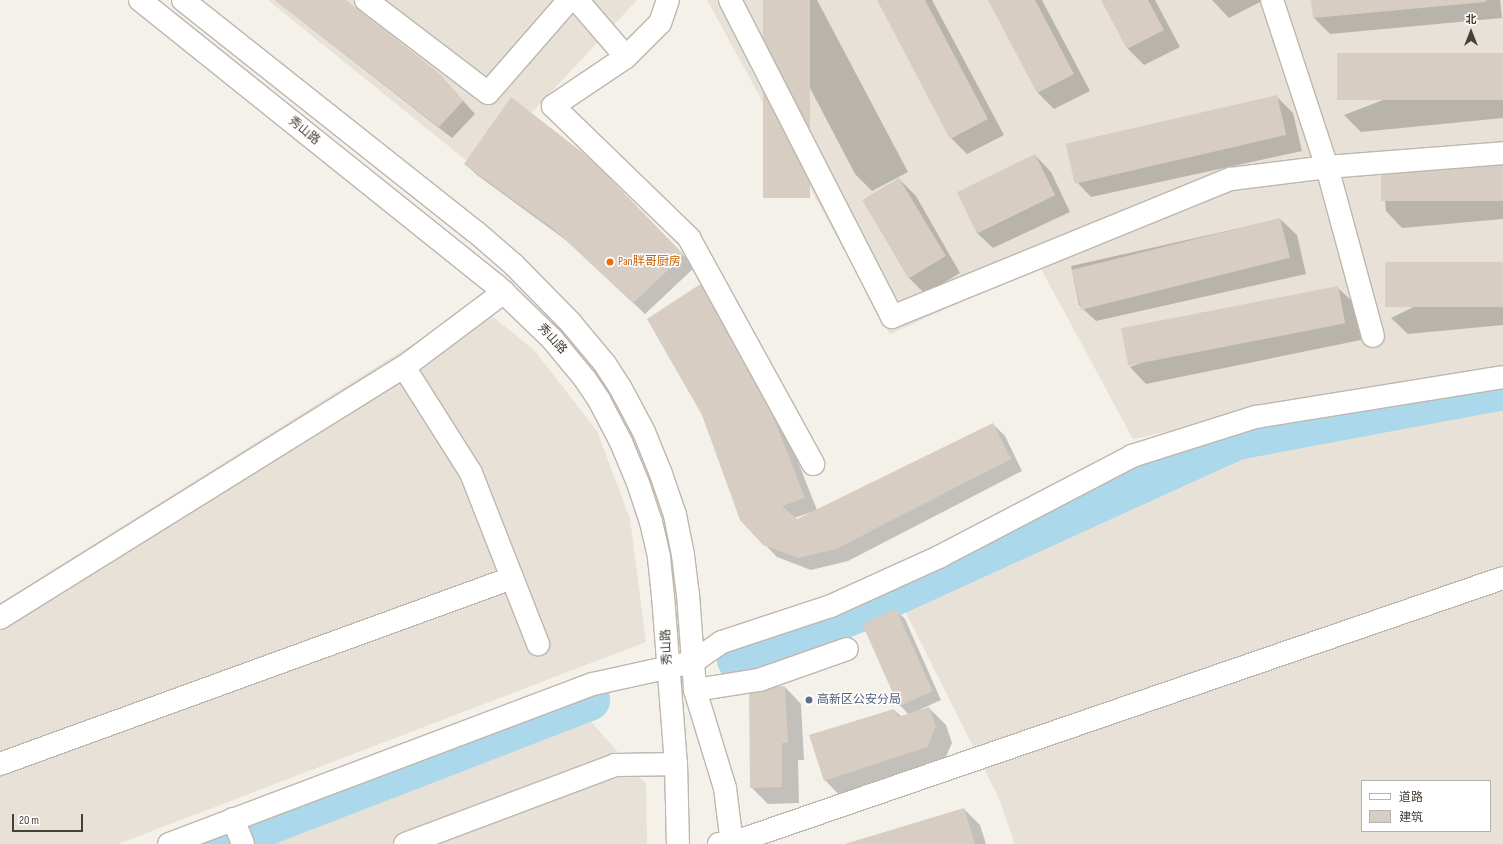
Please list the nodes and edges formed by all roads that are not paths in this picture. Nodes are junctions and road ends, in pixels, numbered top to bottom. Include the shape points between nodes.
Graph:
1 (140, 0) edge
2 (183, 0) edge
3 (366, 0) edge
4 (569, 0) edge
5 (577, 0) edge
6 (668, 0) edge
7 (730, 0) edge
8 (1272, 0) edge
9 (626, 57) junction
10 (1503, 153) edge
11 (1327, 167) junction
12 (504, 292) junction
13 (1373, 336) dead end
14 (404, 366) junction
15 (1503, 377) edge
16 (813, 464) dead end
17 (512, 578) junction
18 (1503, 578) edge
19 (0, 618) edge
20 (538, 644) dead end
21 (847, 649) dead end
22 (693, 662) junction
23 (668, 667) junction
24 (695, 690) junction
25 (0, 764) edge
26 (676, 764) junction
27 (239, 833) edge
28 (168, 844) edge
29 (405, 844) edge
30 (678, 844) edge
31 (728, 844) edge

1 - 12 street, 秀山路
2 - 22 street, 秀山路 via 476,232 514,265 566,317 606,364 647,439 675,515 683,555
3 - 4 street via 488,94
5 - 9 street
6 - 9 street via 660,23
7 - 11 street via 892,317 1231,179
8 - 11 street
9 - 16 street via 553,106 689,238
10 - 11 street
11 - 13 street
12 - 14 street
12 - 23 street, 秀山路 via 552,339 585,379 599,400 624,449 645,502 655,540 663,596
14 - 17 street via 471,473
14 - 19 street
15 - 22 street via 1256,417 1132,456 939,557 830,606 722,642
17 - 20 street
17 - 25 street
18 - 31 street
21 - 24 street via 760,680
22 - 23 street
22 - 24 street, 秀山路
23 - 26 street, 秀山路
23 - 27 street via 593,684
24 - 31 street, 秀山路 via 725,788
26 - 29 street via 615,765
26 - 30 street, 秀山路
27 - 28 street

